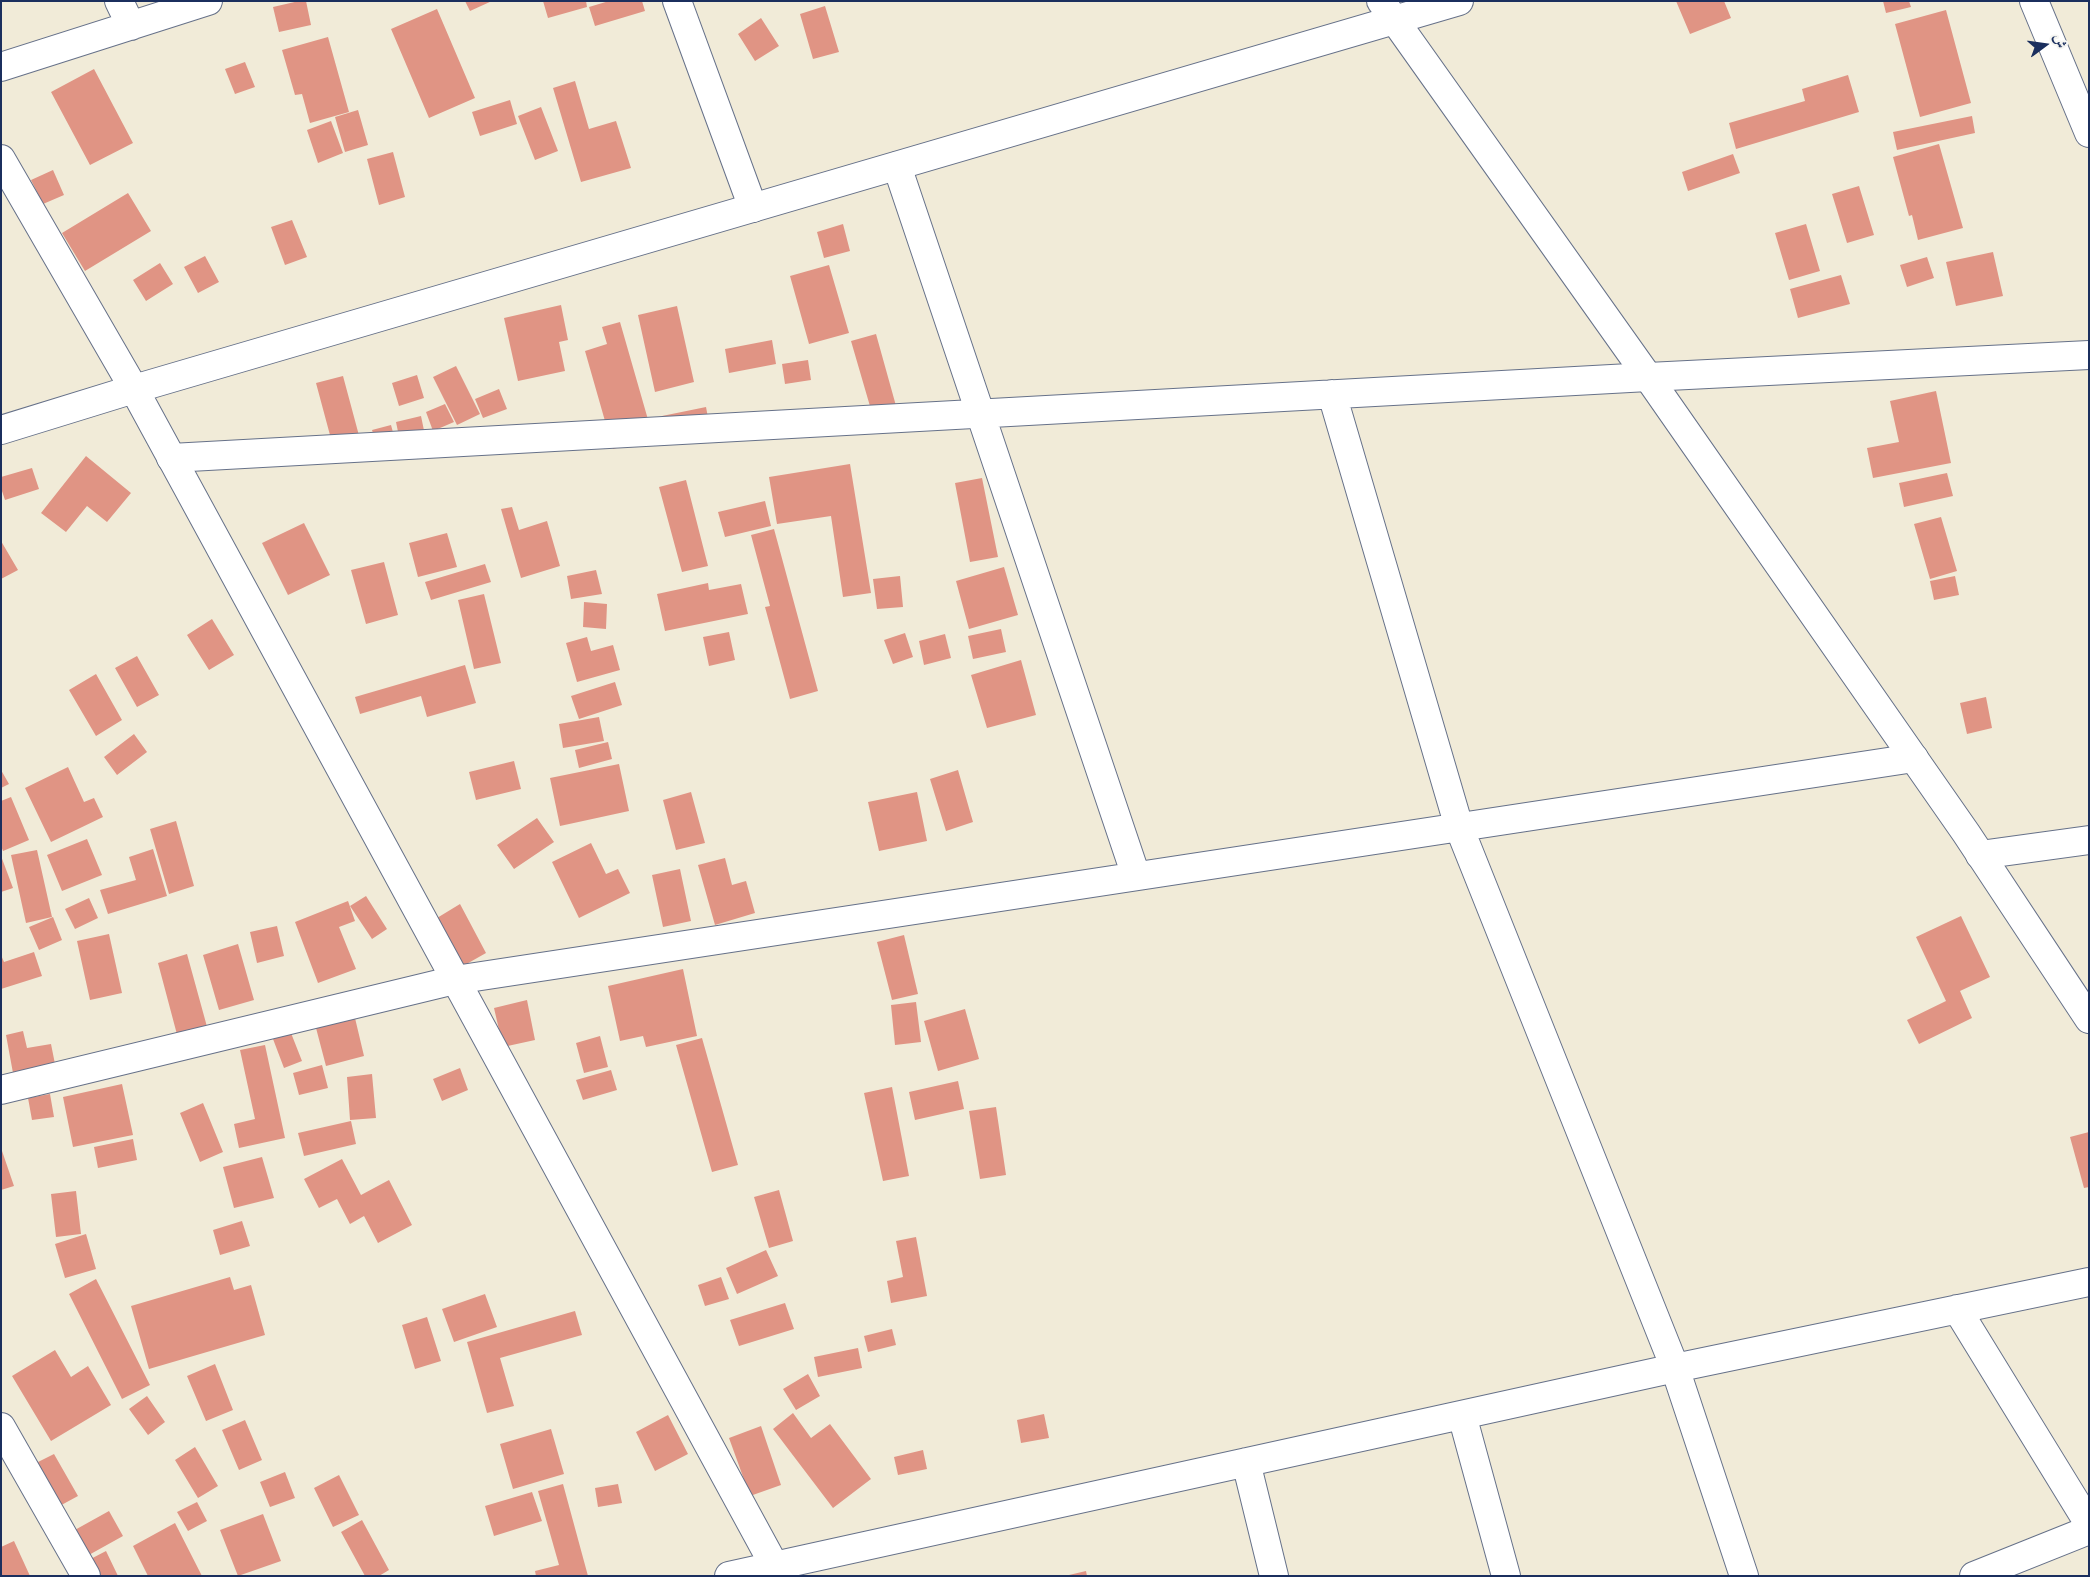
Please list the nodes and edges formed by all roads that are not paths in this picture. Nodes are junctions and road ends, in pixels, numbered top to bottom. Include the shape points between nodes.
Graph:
1 (119, 1) edge
2 (208, 1) edge
3 (677, 1) edge
4 (1459, 1) edge
5 (2034, 1) edge
6 (1387, 11) edge
7 (131, 26) junction
8 (1, 68) edge
9 (2089, 133) edge
10 (1, 159) edge
11 (897, 166) junction
12 (752, 208) junction
13 (2089, 354) edge
14 (1648, 377) junction
15 (134, 390) junction
16 (1332, 394) junction
17 (981, 413) junction
18 (1, 430) edge
19 (171, 458) junction
20 (1914, 758) junction
21 (1459, 827) junction
22 (2089, 840) edge
23 (1980, 855) junction
24 (1136, 876) junction
25 (455, 980) junction
26 (2089, 1019) edge
27 (1, 1090) edge
28 (2089, 1282) edge
29 (1958, 1309) junction
30 (1675, 1368) junction
31 (1462, 1415) junction
32 (1, 1427) edge
33 (1246, 1462) junction
34 (2089, 1524) edge
35 (2089, 1530) edge
36 (777, 1571) edge
37 (86, 1576) edge
38 (729, 1576) edge
39 (1274, 1576) edge
40 (1506, 1576) edge
41 (1744, 1576) edge
42 (1974, 1576) edge

1 - 7 street
2 - 7 street
3 - 12 street
4 - 6 street
5 - 9 street
6 - 11 street
6 - 14 street
7 - 8 street
10 - 15 street
11 - 12 street
11 - 17 street
12 - 15 street
13 - 14 street
14 - 16 street
14 - 20 street
15 - 18 street
15 - 19 street
16 - 17 street
16 - 21 street
17 - 19 street
17 - 24 street
19 - 25 street
20 - 21 street
20 - 23 street
21 - 24 street
21 - 30 street
22 - 23 street
23 - 26 street
24 - 25 street
25 - 27 street
25 - 36 street
28 - 29 street
29 - 30 street
29 - 34 street
30 - 31 street
30 - 41 street
31 - 33 street
31 - 40 street
32 - 37 street
33 - 36 street
33 - 39 street
35 - 42 street
36 - 38 street

